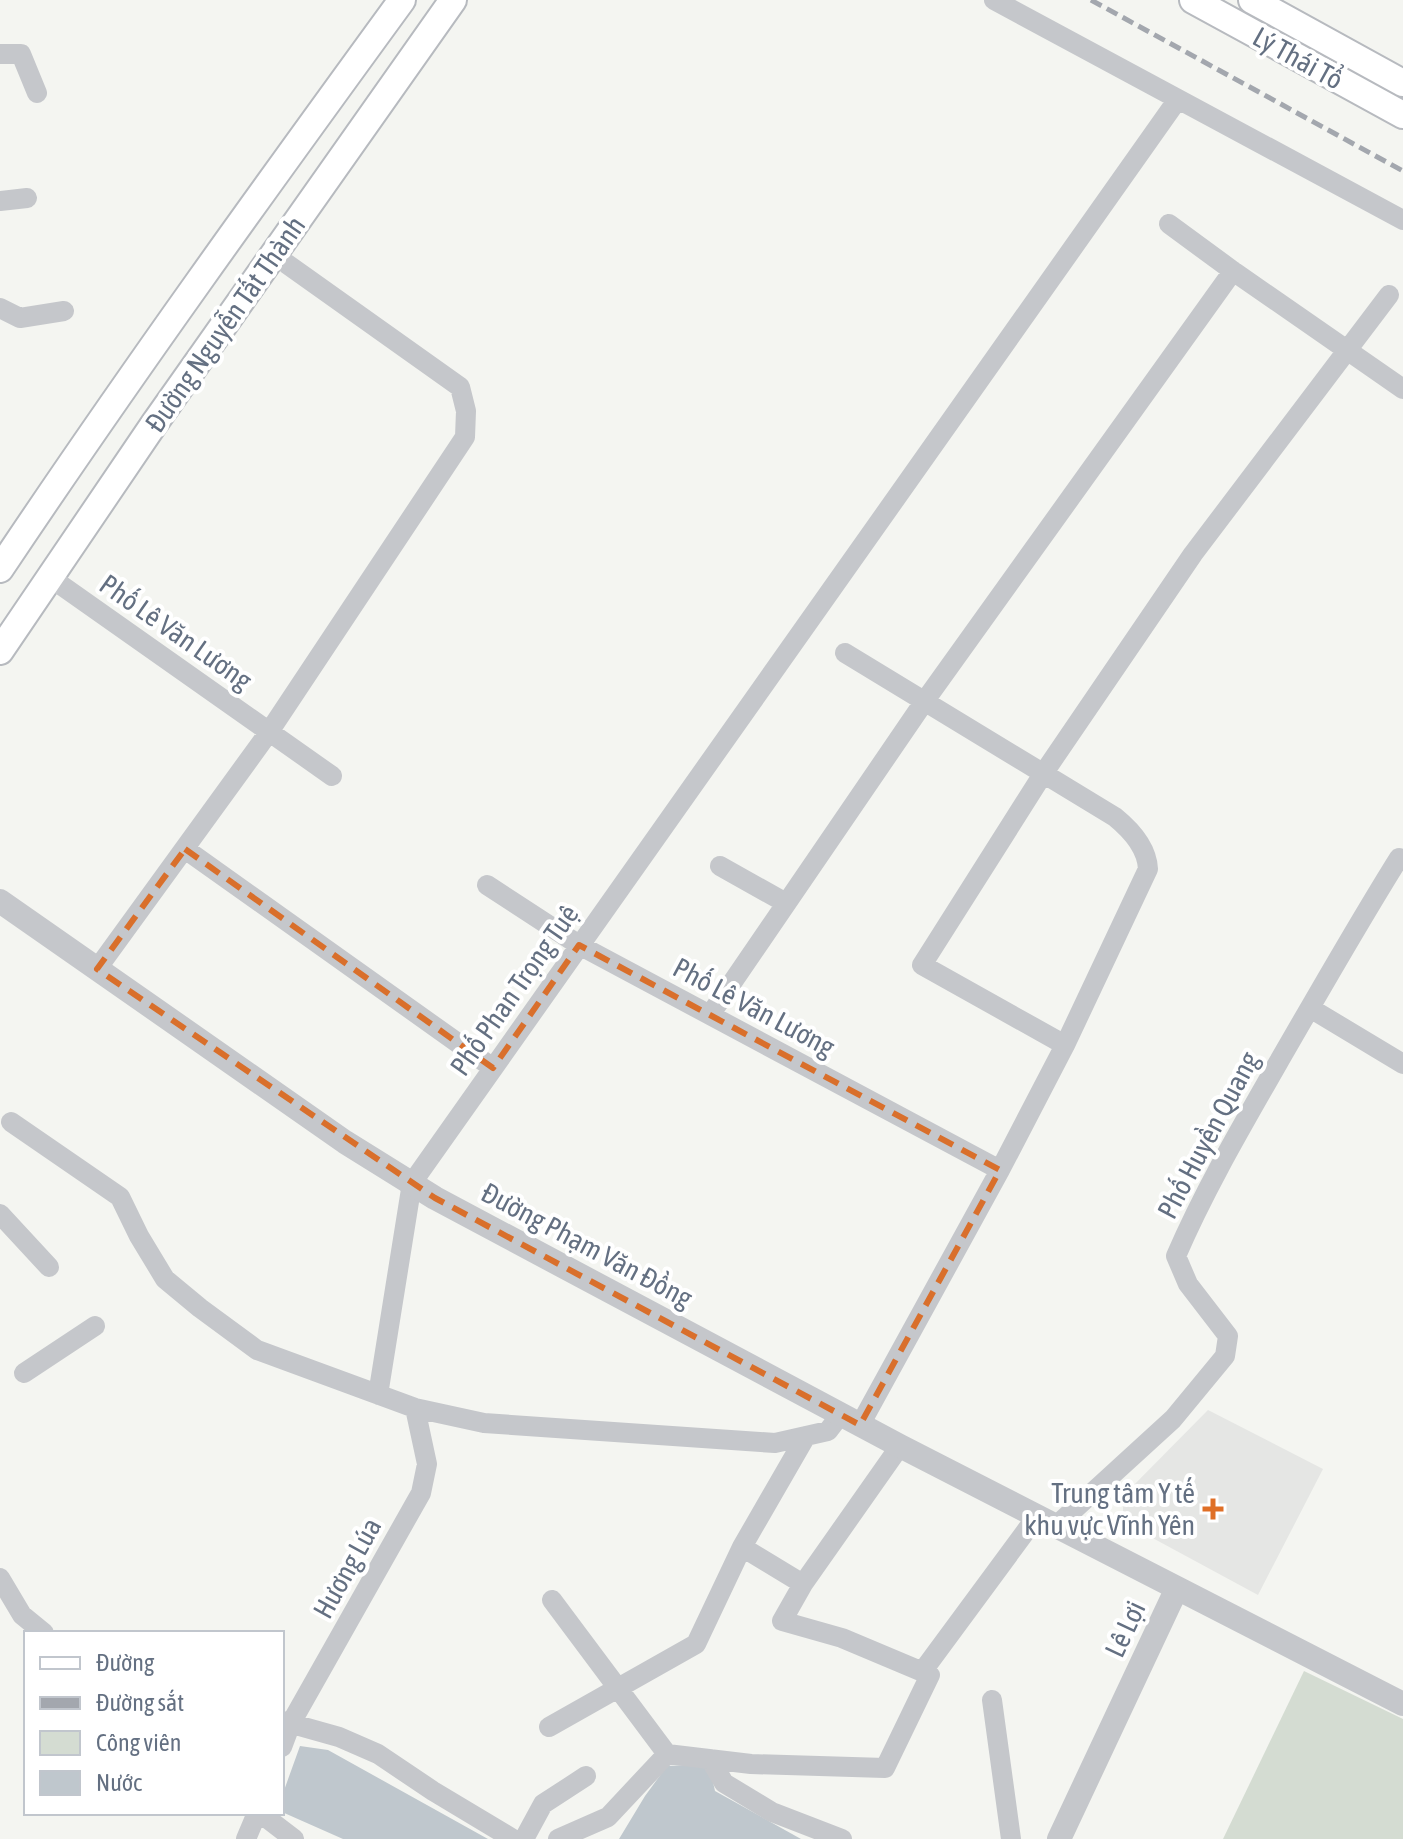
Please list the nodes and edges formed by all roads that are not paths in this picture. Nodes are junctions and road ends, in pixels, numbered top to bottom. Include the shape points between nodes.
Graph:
1 (384, 0) edge
2 (402, 0) edge
3 (453, 0) edge
4 (472, 0) edge
5 (994, 0) edge
6 (1193, 0) edge
7 (1252, 0) edge
8 (0, 54) edge
9 (1403, 83) edge
10 (37, 93) dead end
11 (1178, 99) junction
12 (1403, 115) edge
13 (27, 198) dead end
14 (0, 201) edge
15 (1403, 220) edge
16 (1169, 224) dead end
17 (287, 264) junction
18 (1233, 271) junction
19 (1389, 295) dead end
20 (0, 308) edge
21 (64, 311) dead end
22 (1347, 351) junction
23 (1403, 389) edge
24 (117, 398) junction
25 (154, 424) junction
26 (0, 569) edge
27 (51, 578) junction
28 (0, 651) edge
29 (845, 653) dead end
30 (924, 702) junction
31 (269, 732) junction
32 (1043, 774) junction
33 (332, 776) dead end
34 (185, 849) junction
35 (1401, 860) edge
36 (720, 866) dead end
37 (487, 885) dead end
38 (0, 901) edge
39 (786, 903) junction
40 (579, 945) junction
41 (97, 969) junction
42 (1310, 1008) junction
43 (710, 1015) junction
44 (1065, 1045) junction
45 (1403, 1064) edge
46 (493, 1068) junction
47 (11, 1122) dead end
48 (1000, 1170) junction
49 (412, 1183) junction
50 (0, 1214) edge
51 (49, 1267) dead end
52 (95, 1326) dead end
53 (24, 1373) dead end
54 (378, 1395) junction
55 (415, 1408) junction
56 (850, 1419) junction
57 (806, 1436) junction
58 (900, 1446) junction
59 (1046, 1521) junction
60 (742, 1547) junction
61 (0, 1578) edge
62 (803, 1584) junction
63 (1177, 1588) junction
64 (552, 1600) dead end
65 (42, 1631) edge
66 (922, 1672) junction
67 (619, 1689) junction
68 (992, 1700) dead end
69 (1403, 1704) edge
70 (287, 1722) edge
71 (549, 1727) dead end
72 (667, 1754) junction
73 (710, 1759) junction
74 (586, 1776) dead end
75 (257, 1815) edge
76 (261, 1815) edge
77 (246, 1839) edge
78 (294, 1839) edge
79 (513, 1839) edge
80 (524, 1839) edge
81 (558, 1839) edge
82 (842, 1839) edge
83 (1011, 1839) edge
84 (1059, 1839) edge

1 - 24 main road via 153,320
2 - 24 main road, Đường Nguyễn Tất Thành
3 - 25 main road, Đường Nguyễn Tất Thành
4 - 17 main road
5 - 11 street
6 - 12 main road, Lý Thái Tổ
7 - 9 main road, Lý Thái Tổ
8 - 10 street via 21,54
11 - 15 street
11 - 40 street, Phố Phan Trọng Tuệ
13 - 14 street
16 - 18 street
17 - 25 main road via 213,369
17 - 31 street via 460,387 465,437
18 - 22 street
18 - 30 street
19 - 22 street
20 - 21 street via 20,318
22 - 23 street
22 - 32 street via 1193,554
24 - 26 main road, Đường Nguyễn Tất Thành
25 - 27 main road, Đường Nguyễn Tất Thành
27 - 28 main road, Đường Nguyễn Tất Thành
27 - 31 street, Phố Lê Văn Lương
29 - 30 street
30 - 32 street
30 - 39 street
31 - 33 street, Phố Lê Văn Lương
31 - 34 street
32 - 44 street via 1131,830 1148,862
32 - 44 street via 922,965
34 - 41 street
34 - 46 street
35 - 42 street, Phố Huyền Quang
36 - 39 street
37 - 40 street, Phố Lê Văn Lương
38 - 41 street, Đường Phạm Văn Đồng
39 - 43 street
40 - 43 street, Phố Lê Văn Lương
40 - 46 street, Phố Phan Trọng Tuệ
41 - 49 street, Đường Phạm Văn Đồng
42 - 45 street
42 - 59 street, Phố Huyền Quang via 1176,1256 1188,1284 1228,1336 1225,1356 1173,1419
43 - 48 street, Phố Lê Văn Lương
44 - 48 street
46 - 49 street, Phố Phan Trọng Tuệ
47 - 54 street via 120,1197 165,1279 200,1308 257,1350
48 - 56 street
49 - 54 street
49 - 56 street, Đường Phạm Văn Đồng
50 - 51 street
52 - 53 street
54 - 55 street
55 - 57 street via 484,1423 550,1428 775,1443
55 - 70 street, Hương Lúa via 427,1464 421,1493
56 - 57 street
56 - 58 street, Đường Phạm Văn Đồng
57 - 60 street
58 - 59 street, Đường Phạm Văn Đồng
58 - 62 street
59 - 63 street, Đường Phạm Văn Đồng
59 - 66 street
60 - 62 street
60 - 67 street via 696,1644
61 - 65 street via 22,1615
62 - 66 street via 782,1621 842,1638
63 - 69 street, Lê Lợi
63 - 84 street, Lê Lợi
64 - 67 street
66 - 73 street via 930,1675 885,1768
67 - 71 street
67 - 72 street
68 - 83 street
70 - 79 street via 378,1754
72 - 73 street
72 - 81 street via 608,1817
73 - 82 street via 724,1783 772,1812
74 - 80 street via 543,1804
75 - 77 street
76 - 78 street

